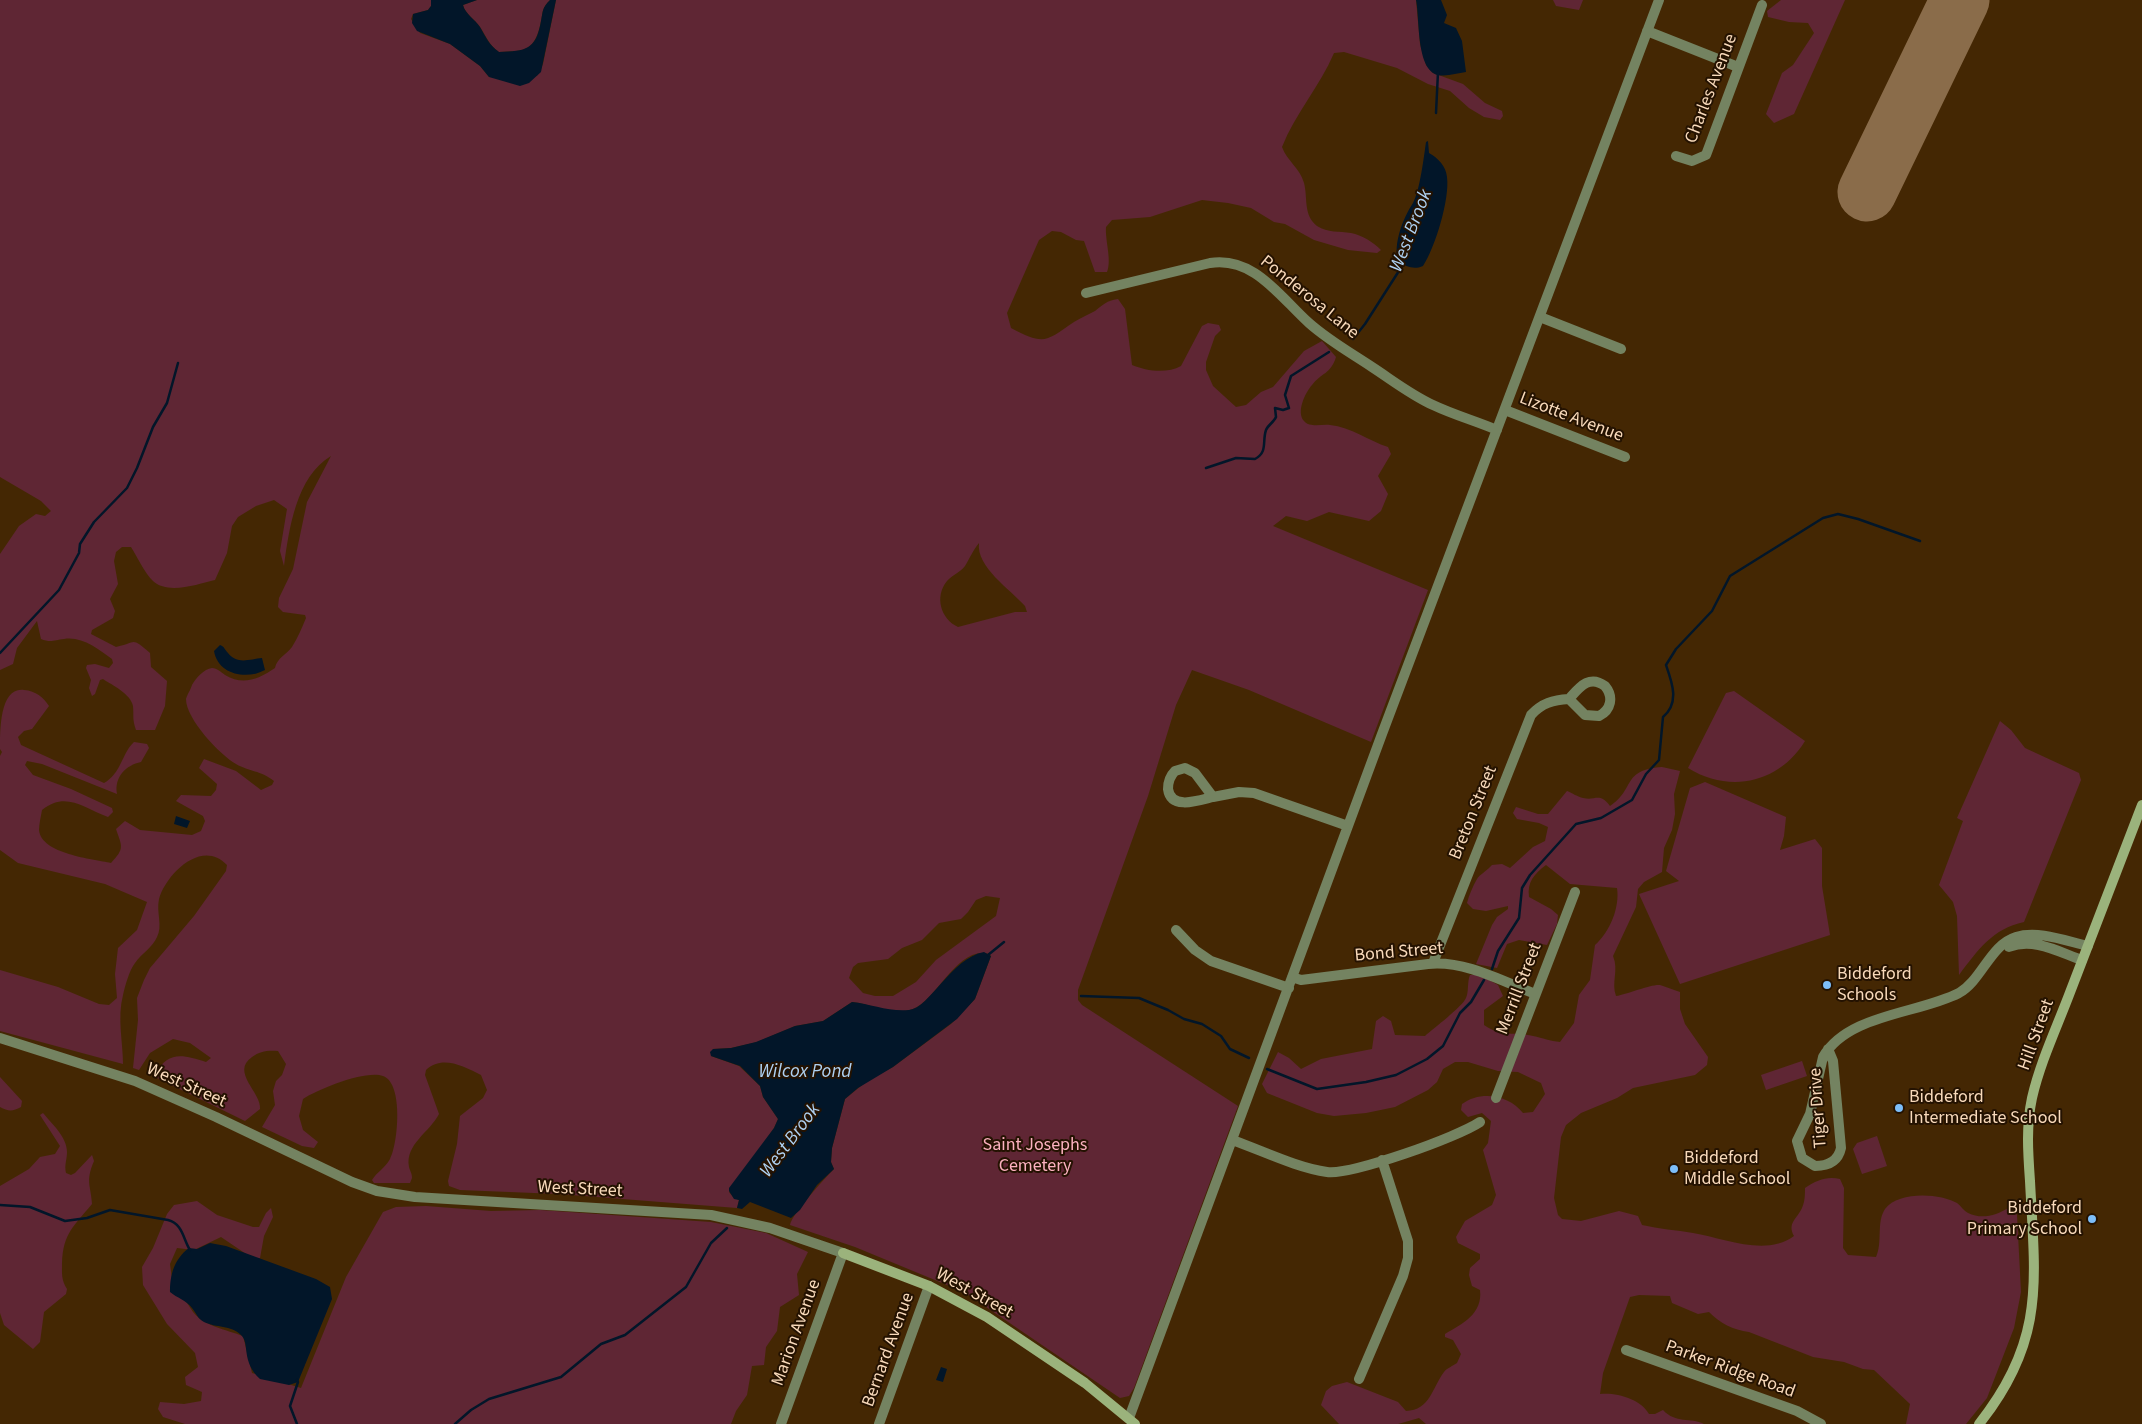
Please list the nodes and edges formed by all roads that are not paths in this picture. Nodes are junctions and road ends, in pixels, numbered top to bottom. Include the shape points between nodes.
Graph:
1 (1659, 0) edge
2 (1762, 6) dead end
3 (1647, 31) junction
4 (1738, 67) junction
5 (1676, 156) dead end
6 (1086, 293) dead end
7 (1540, 317) junction
8 (1621, 348) dead end
9 (1505, 410) junction
10 (1497, 430) junction
11 (1625, 457) dead end
12 (1569, 699) dead end
13 (1213, 797) dead end
14 (2142, 805) edge
15 (1348, 826) junction
16 (1576, 892) dead end
17 (1176, 930) dead end
18 (2088, 946) junction
19 (1996, 952) junction
20 (2082, 960) junction
21 (1433, 963) junction
22 (1292, 978) junction
23 (1289, 988) junction
24 (1535, 994) junction
25 (0, 1038) edge
26 (1828, 1049) junction
27 (1496, 1098) dead end
28 (1480, 1122) dead end
29 (1232, 1140) junction
30 (1382, 1160) junction
31 (843, 1252) junction
32 (929, 1286) junction
33 (1626, 1350) dead end
34 (1359, 1379) dead end
35 (1132, 1421) edge
36 (781, 1424) edge
37 (879, 1424) edge
38 (1821, 1424) edge
39 (1979, 1424) edge

1 - 3 street
2 - 4 street, Charles Avenue
3 - 4 street
3 - 7 street
4 - 5 street, Charles Avenue via 1706,155 1692,161
6 - 10 street, Ponderosa Lane via 1210,262 1239,265 1261,278 1319,331 1414,395
7 - 8 street
7 - 9 street
9 - 10 street
9 - 11 street, Lizotte Avenue
10 - 15 street
12 - 21 street, Breton Street via 1550,701 1531,715
13 - 15 street via 1254,793
14 - 18 street, Hill Street
15 - 22 street
16 - 24 street, Merrill Street
17 - 23 street via 1195,950 1212,961
18 - 19 street, Tiger Drive via 2024,935 2006,942
18 - 20 street, Hill Street
19 - 20 street, Tiger Drive via 2017,943 2029,943
19 - 26 street, Tiger Drive via 1959,993 1853,1030
20 - 39 street, Hill Street via 2036,1084 2028,1122 2035,1272 2030,1324 2012,1372
21 - 22 street, Bond Street via 1301,980
21 - 24 street, Bond Street via 1469,969
22 - 23 street
23 - 29 street
24 - 27 street, Merrill Street
25 - 31 street, West Street via 135,1081 216,1116 337,1176 377,1191 415,1197 711,1215 770,1228
26 - 26 street, Tiger Drive via 1820,1065 1810,1114 1797,1141 1802,1158 1815,1166 1832,1162 1841,1148 1833,1061
28 - 30 street via 1460,1134
29 - 30 street via 1329,1172
29 - 35 street
30 - 34 street via 1406,1231 1408,1258
31 - 32 street, West Street
31 - 36 street, Marion Avenue
32 - 35 street, West Street via 1011,1333
32 - 37 street, Bernard Avenue
33 - 38 street, Parker Ridge Road via 1797,1411

